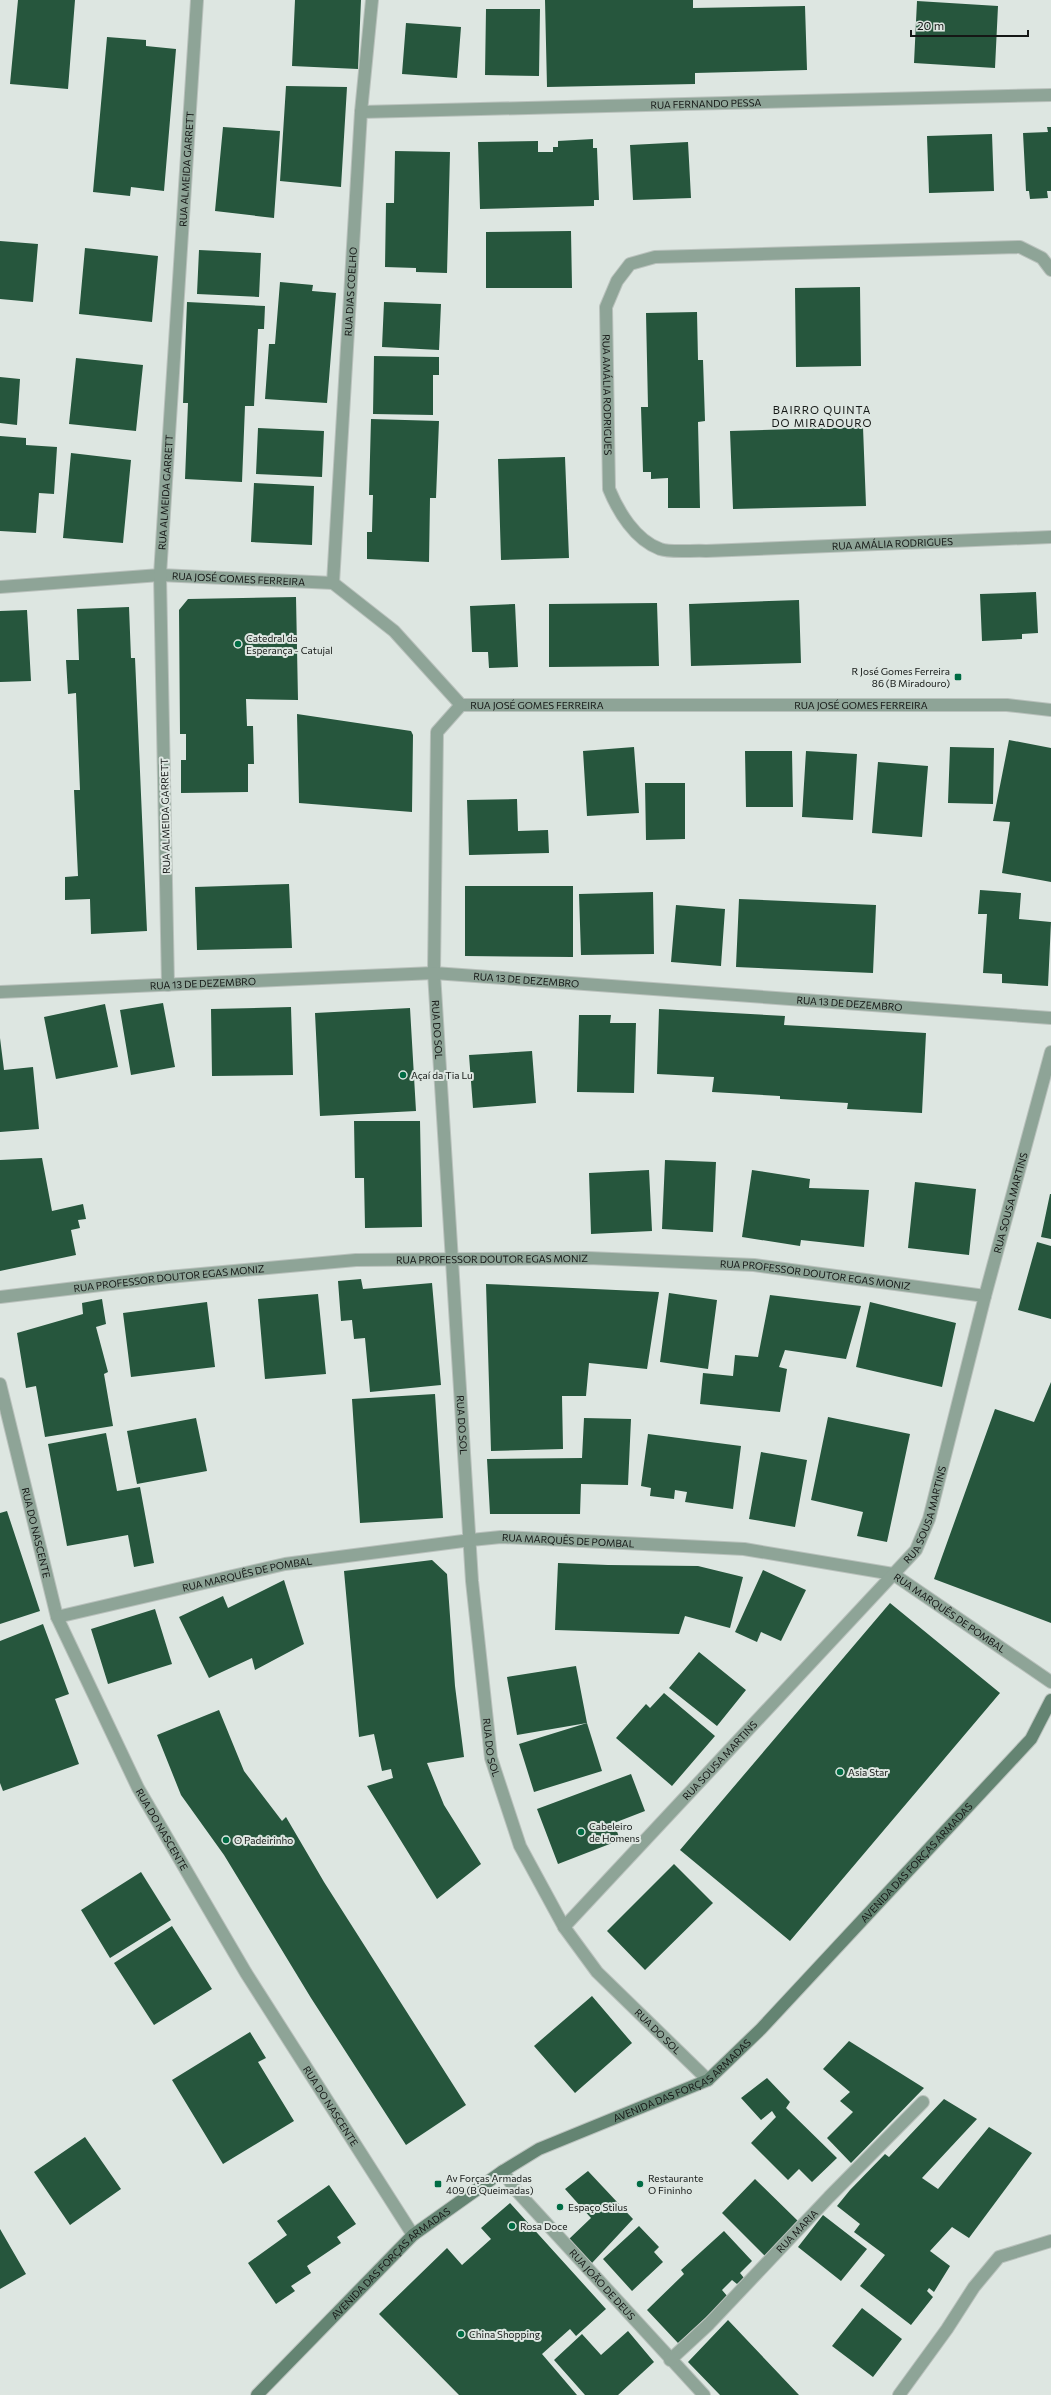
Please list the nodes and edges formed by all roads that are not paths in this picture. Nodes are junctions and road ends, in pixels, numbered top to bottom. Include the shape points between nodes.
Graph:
1 (197, 0) edge
2 (372, 0) edge
3 (1051, 95) edge
4 (361, 112) junction
5 (1051, 270) edge
6 (1051, 538) edge
7 (160, 575) junction
8 (333, 583) junction
9 (0, 587) edge
10 (461, 705) junction
11 (1051, 710) edge
12 (434, 973) junction
13 (168, 985) junction
14 (0, 992) edge
15 (1051, 1018) edge
16 (1051, 1052) edge
17 (453, 1259) junction
18 (985, 1296) junction
19 (0, 1297) edge
20 (0, 1384) edge
21 (471, 1540) junction
22 (893, 1574) junction
23 (58, 1617) junction
24 (1051, 1682) edge
25 (1051, 1700) edge
26 (564, 1928) junction
27 (708, 2080) junction
28 (923, 2102) dead end
29 (503, 2172) junction
30 (413, 2235) junction
31 (1051, 2241) edge
32 (670, 2360) junction
33 (257, 2395) edge
34 (704, 2395) edge
35 (899, 2395) edge

1 - 7 street, RUA ALMEIDA GARRETT
2 - 4 street, RUA DIAS COELHO
3 - 4 street, RUA FERNANDO PESSA
4 - 8 street, RUA DIAS COELHO
5 - 6 street, RUA AMÁLIA RODRIGUES via 1042,258 1020,247 656,257 630,264 617,281 606,307 609,489 619,512 636,533 660,549 706,551
7 - 8 street, RUA JOSÉ GOMES FERREIRA
7 - 9 street, RUA JOSÉ GOMES FERREIRA
7 - 13 street, RUA ALMEIDA GARRETT
8 - 10 street, RUA JOSÉ GOMES FERREIRA via 394,631
10 - 11 street, RUA JOSÉ GOMES FERREIRA via 1007,705
10 - 12 street, RUA DO SOL via 438,732
12 - 13 street, RUA 13 DE DEZEMBRO
12 - 15 street, RUA 13 DE DEZEMBRO
12 - 17 street, RUA DO SOL
13 - 14 street, RUA 13 DE DEZEMBRO
16 - 18 street, RUA SOUSA MARTINS
17 - 18 street, RUA PROFESSOR DOUTOR EGAS MONIZ via 588,1258 754,1265
17 - 19 street, RUA PROFESSOR DOUTOR EGAS MONIZ via 356,1260 168,1277
17 - 21 street, RUA DO SOL
18 - 22 street, RUA SOUSA MARTINS via 929,1519 916,1550
20 - 23 street, RUA DO NASCENTE
21 - 22 street, RUA MARQUÊS DE POMBAL via 501,1537 744,1549
21 - 23 street, RUA MARQUÊS DE POMBAL via 285,1564
21 - 26 street, RUA DO SOL via 472,1581 491,1758 520,1846
22 - 24 street, RUA MARQUÊS DE POMBAL
22 - 26 street, RUA SOUSA MARTINS
23 - 30 street, RUA DO NASCENTE via 138,1788 246,1973
25 - 27 street, AVENIDA DAS FORÇAS ARMADAS via 1031,1739 761,2029
26 - 27 street, RUA DO SOL via 596,1972
27 - 29 street, AVENIDA DAS FORÇAS ARMADAS via 539,2149
28 - 32 street, RUA MARIA via 829,2197 710,2324
29 - 30 street, AVENIDA DAS FORÇAS ARMADAS
29 - 32 street, RUA JOÃO DE DEUS via 514,2188
30 - 33 street, AVENIDA DAS FORÇAS ARMADAS
31 - 35 street via 999,2257 974,2287
32 - 34 street, RUA JOÃO DE DEUS

